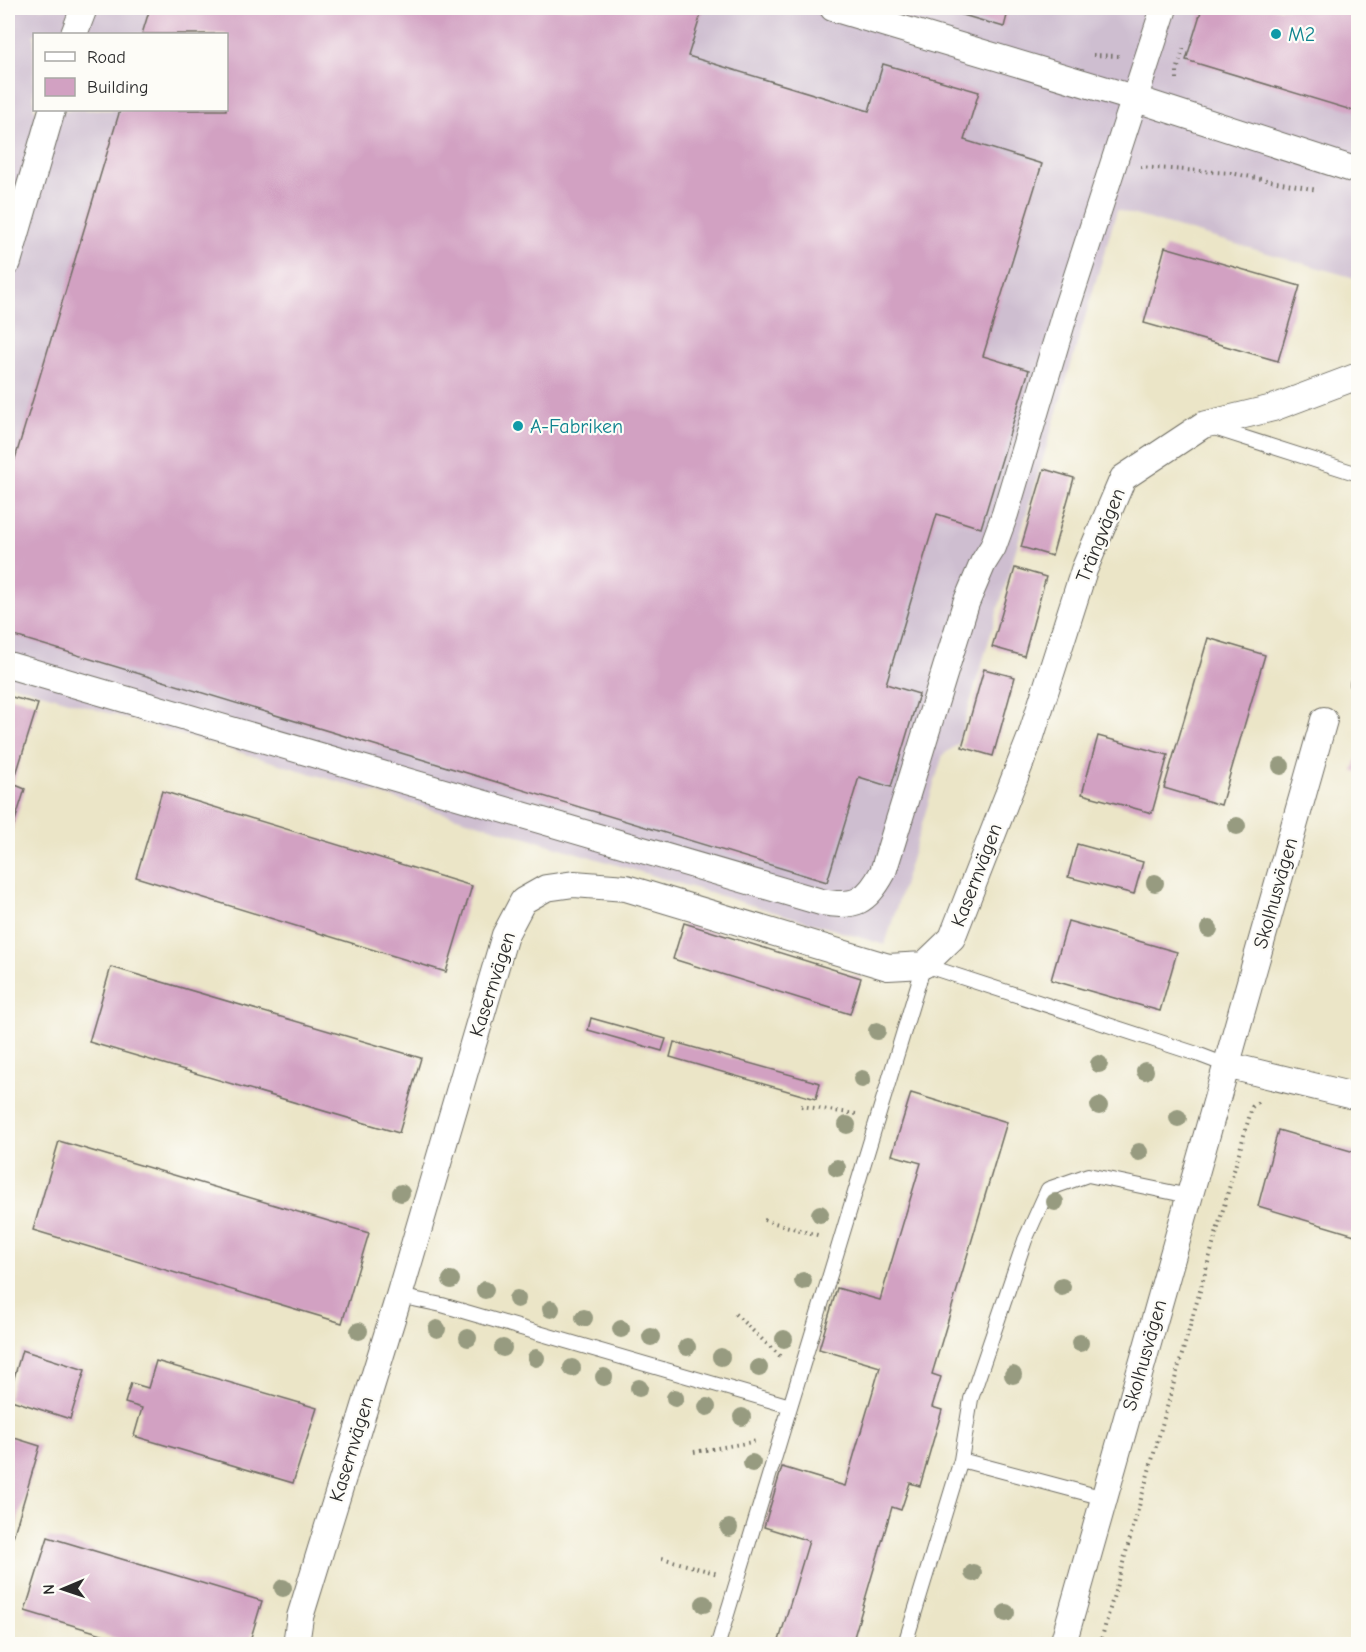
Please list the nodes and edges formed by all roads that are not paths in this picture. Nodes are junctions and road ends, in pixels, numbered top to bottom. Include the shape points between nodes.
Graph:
1 (84, 8) edge
2 (833, 8) edge
3 (1164, 8) edge
4 (74, 33) edge
5 (1133, 98) junction
6 (52, 111) edge
7 (1359, 171) edge
8 (8, 262) edge
9 (1359, 376) edge
10 (1203, 425) junction
11 (1359, 474) edge
12 (8, 665) edge
13 (1324, 720) dead end
14 (1031, 736) joint
15 (924, 965) junction
16 (1226, 1065) junction
17 (1359, 1097) edge
18 (1189, 1196) junction
19 (399, 1296) junction
20 (790, 1406) junction
21 (961, 1460) junction
22 (1104, 1498) junction
23 (296, 1644) edge
24 (717, 1644) edge
25 (905, 1644) edge
26 (1063, 1644) edge

1 - 4 street
2 - 5 street
3 - 5 street
5 - 7 street
5 - 12 street via 1005,514 966,603 883,872 862,900 848,904 820,902
6 - 8 street
9 - 10 street, Trängvägen via 1273,408
10 - 11 lane
10 - 14 street, Trängvägen via 1123,478 1084,570
13 - 16 street, Skolhusvägen
14 - 15 street, Kasernvägen via 951,938
15 - 16 lane
15 - 19 street, Kasernvägen via 888,967 626,888 574,884 546,888 523,901 505,935
15 - 20 lane
16 - 17 street
16 - 18 street, Skolhusvägen
18 - 21 lane via 1088,1174 1048,1189 1025,1240 971,1399
18 - 22 street, Skolhusvägen
19 - 20 lane
19 - 23 street, Kasernvägen via 300,1617
20 - 24 lane
21 - 22 lane
21 - 25 lane
22 - 26 street, Skolhusvägen

